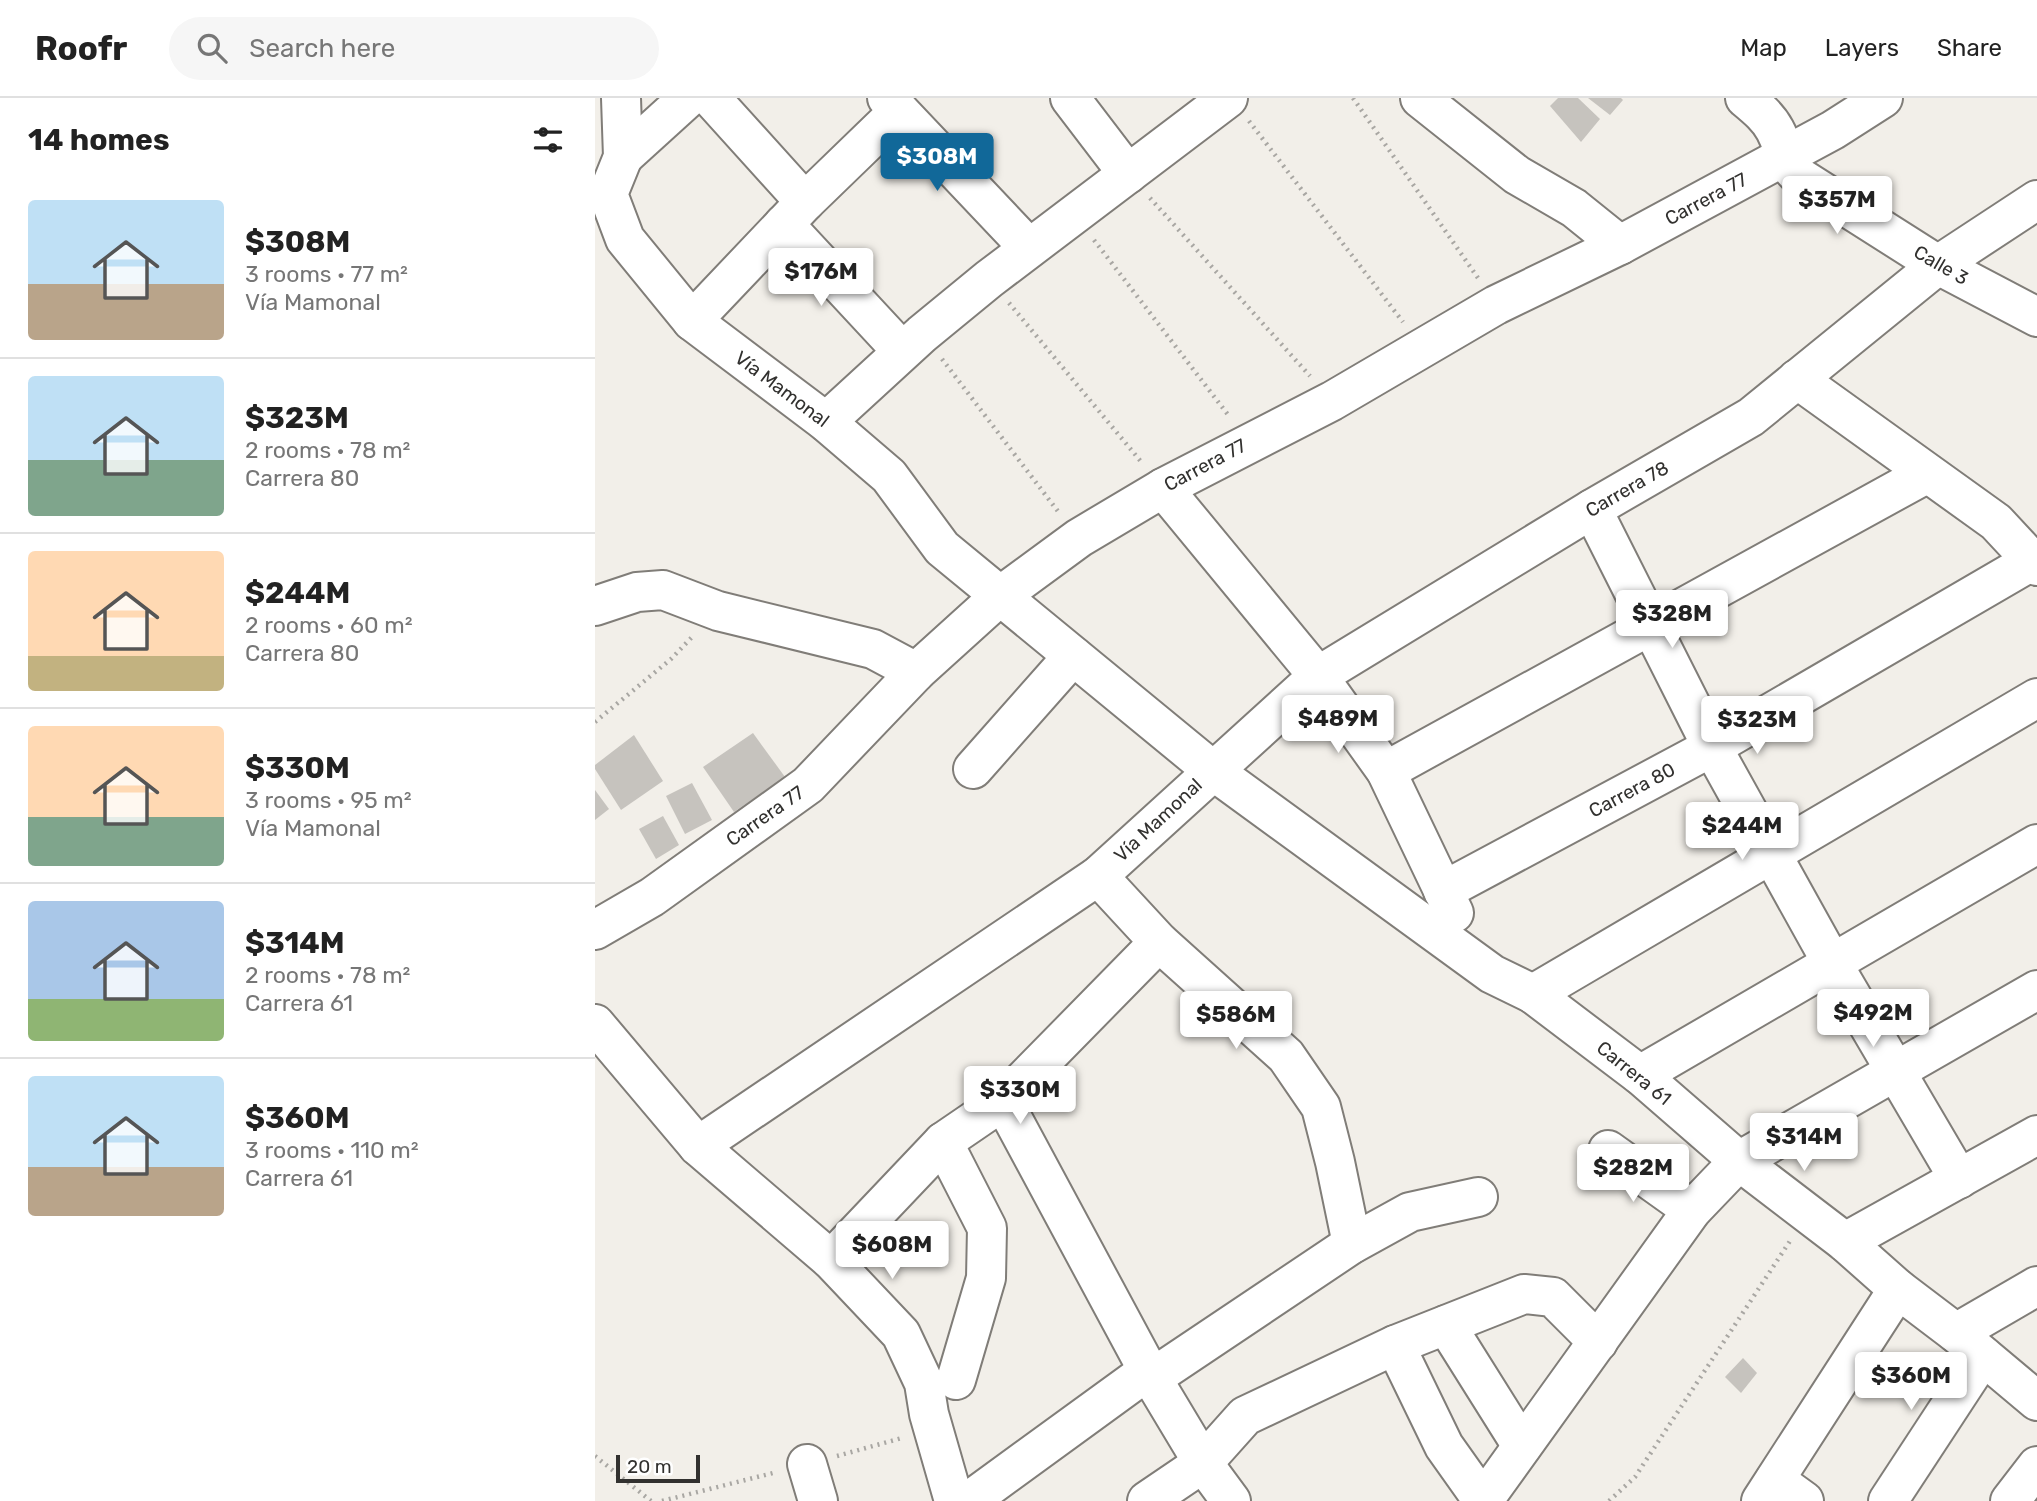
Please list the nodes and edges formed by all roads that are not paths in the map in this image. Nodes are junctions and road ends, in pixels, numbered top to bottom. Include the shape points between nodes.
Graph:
1 (621, 98) edge
2 (688, 98) edge
3 (712, 98) edge
4 (1070, 98) edge
5 (1420, 98) edge
6 (1745, 98) edge
7 (1883, 98) edge
8 (893, 105) edge
9 (1238, 109) edge
10 (1838, 114) edge
11 (623, 158) junction
12 (1783, 158) junction
13 (1128, 174) junction
14 (2037, 200) edge
15 (794, 213) junction
16 (1620, 245) junction
17 (1029, 248) junction
18 (1938, 265) junction
19 (2037, 317) edge
20 (692, 321) junction
21 (912, 343) junction
22 (1797, 379) junction
23 (826, 422) junction
24 (1926, 474) junction
25 (1163, 488) junction
26 (1592, 509) junction
27 (2036, 562) edge
28 (1000, 596) junction
29 (595, 606) edge
30 (1652, 627) junction
31 (1073, 656) junction
32 (916, 672) junction
33 (1318, 676) junction
34 (2037, 698) edge
35 (1712, 747) junction
36 (973, 769) dead end
37 (1212, 770) junction
38 (1386, 771) junction
39 (2037, 844) edge
40 (1772, 852) junction
41 (1098, 876) junction
42 (1443, 891) junction
43 (595, 930) edge
44 (1159, 942) junction
45 (1832, 963) junction
46 (2037, 990) edge
47 (1533, 994) junction
48 (601, 1043) edge
49 (1897, 1070) junction
50 (1640, 1076) junction
51 (1003, 1101) junction
52 (2037, 1135) edge
53 (943, 1142) junction
54 (698, 1146) junction
55 (1608, 1150) dead end
56 (1739, 1161) junction
57 (1959, 1178) junction
58 (1479, 1197) dead end
59 (1692, 1210) junction
60 (1845, 1242) junction
61 (1352, 1244) junction
62 (831, 1260) junction
63 (2037, 1286) edge
64 (1898, 1289) junction
65 (1446, 1325) junction
66 (1598, 1342) junction
67 (1395, 1345) junction
68 (1970, 1345) junction
69 (1151, 1374) junction
70 (956, 1380) dead end
71 (2037, 1401) edge
72 (1522, 1446) junction
73 (1203, 1463) junction
74 (807, 1464) dead end
75 (2037, 1466) edge
76 (1780, 1494) edge
77 (818, 1501) edge
78 (954, 1501) edge
79 (969, 1501) edge
80 (1147, 1501) edge
81 (1231, 1501) edge
82 (1483, 1501) edge
83 (1888, 1501) edge
84 (2010, 1501) edge

1 - 11 street, Vía Mamonal
2 - 11 street
3 - 15 street
4 - 13 street
5 - 16 street via 1517,175 1574,208
6 - 12 street via 1776,132
7 - 10 street, Carrera 77
8 - 15 street
8 - 17 street
9 - 13 street
10 - 12 street, Carrera 77
11 - 20 street, Vía Mamonal via 608,194 625,239
12 - 16 street, Carrera 77
12 - 18 street, Calle 3 via 1801,178
13 - 17 street
14 - 18 street, Carrera 78
15 - 20 street
15 - 21 street
16 - 25 street, Carrera 77 via 1496,305 1332,401
17 - 21 street
18 - 19 street, Calle 3
18 - 22 street, Carrera 78
20 - 23 street, Vía Mamonal
21 - 23 street
22 - 24 street
22 - 26 street, Carrera 78 via 1751,417
23 - 28 street, Vía Mamonal via 889,476 942,548
24 - 27 street via 1996,522
24 - 30 street
25 - 28 street, Carrera 77 via 1079,538
25 - 33 street
26 - 30 street
26 - 33 street, Carrera 78
27 - 35 street, Carrera 80
28 - 31 street, Vía Mamonal
28 - 32 street, Carrera 77
29 - 32 street via 637,592 663,590 718,611 873,649
30 - 35 street
30 - 38 street
31 - 36 street
31 - 37 street, Vía Mamonal
32 - 43 street, Carrera 77 via 809,785 652,897
33 - 37 street, Carrera 78
33 - 38 street
34 - 40 street
35 - 40 street
35 - 42 street, Carrera 80
37 - 41 street, Vía Mamonal
37 - 47 street, Carrera 61 via 1492,974
38 - 42 street
39 - 45 street
40 - 45 street
40 - 47 street
41 - 44 street
41 - 54 street, Vía Mamonal
42 - 47 street via 1461,926
44 - 51 street
44 - 61 street via 1286,1056 1321,1107
45 - 49 street
45 - 50 street
46 - 49 street
47 - 50 street, Carrera 61
48 - 54 street
49 - 56 street
49 - 57 street
50 - 56 street, Carrera 61
51 - 53 street
51 - 69 street
52 - 57 street
53 - 62 street
53 - 70 street via 987,1228 986,1278
54 - 62 street
55 - 59 street
56 - 59 street
56 - 60 street, Carrera 61
57 - 60 street
58 - 61 street via 1410,1212
59 - 66 street
60 - 64 street, Carrera 61
61 - 69 street
62 - 78 street via 901,1334 924,1383
63 - 68 street
64 - 68 street, Carrera 61
64 - 76 street
65 - 66 street via 1524,1294 1553,1297
65 - 67 street
65 - 72 street
66 - 72 street
67 - 73 street via 1245,1416
67 - 82 street via 1444,1446
68 - 71 street, Carrera 61
68 - 83 street
69 - 73 street
69 - 79 street
72 - 82 street
73 - 80 street
73 - 81 street
74 - 77 street
75 - 84 street

